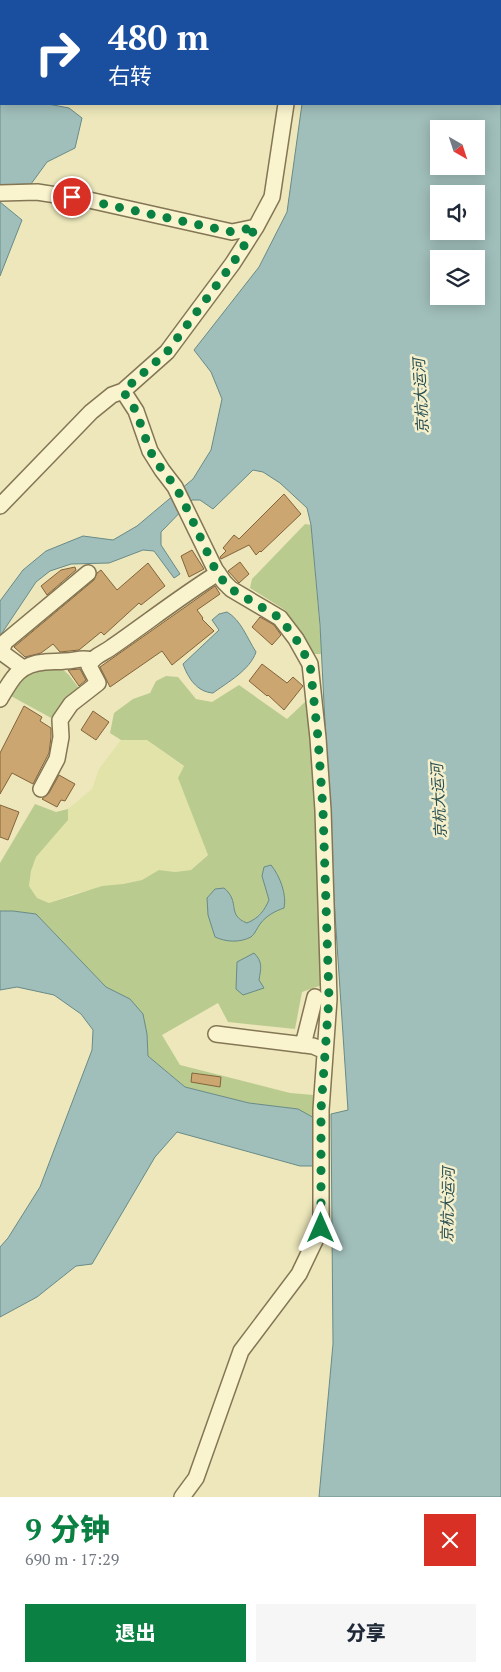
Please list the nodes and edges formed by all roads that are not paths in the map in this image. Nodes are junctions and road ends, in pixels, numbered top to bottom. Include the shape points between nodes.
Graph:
1 (286, 105) edge
2 (0, 193) edge
3 (256, 227) junction
4 (123, 391) junction
5 (0, 506) edge
6 (218, 573) junction
7 (88, 574) dead end
8 (92, 660) junction
9 (24, 668) junction
10 (0, 699) edge
11 (41, 789) dead end
12 (315, 998) dead end
13 (216, 1034) dead end
14 (303, 1045) junction
15 (326, 1051) junction
16 (182, 1497) edge

1 - 3 street via 272,197
2 - 3 street via 37,192 89,200 232,232
3 - 4 street via 167,352
4 - 5 street via 112,395 91,412
4 - 6 street via 136,411 150,451 176,487
6 - 8 street
6 - 15 street via 231,589 280,618 310,664 323,810 329,998
7 - 9 street via 5,642 1,652
8 - 9 street via 48,661
8 - 11 street via 89,666 98,683 71,704 60,720 57,759
9 - 10 street via 13,676
12 - 14 street
13 - 14 street
14 - 15 street
15 - 16 street via 321,1110 321,1228 300,1274 241,1351 196,1478

